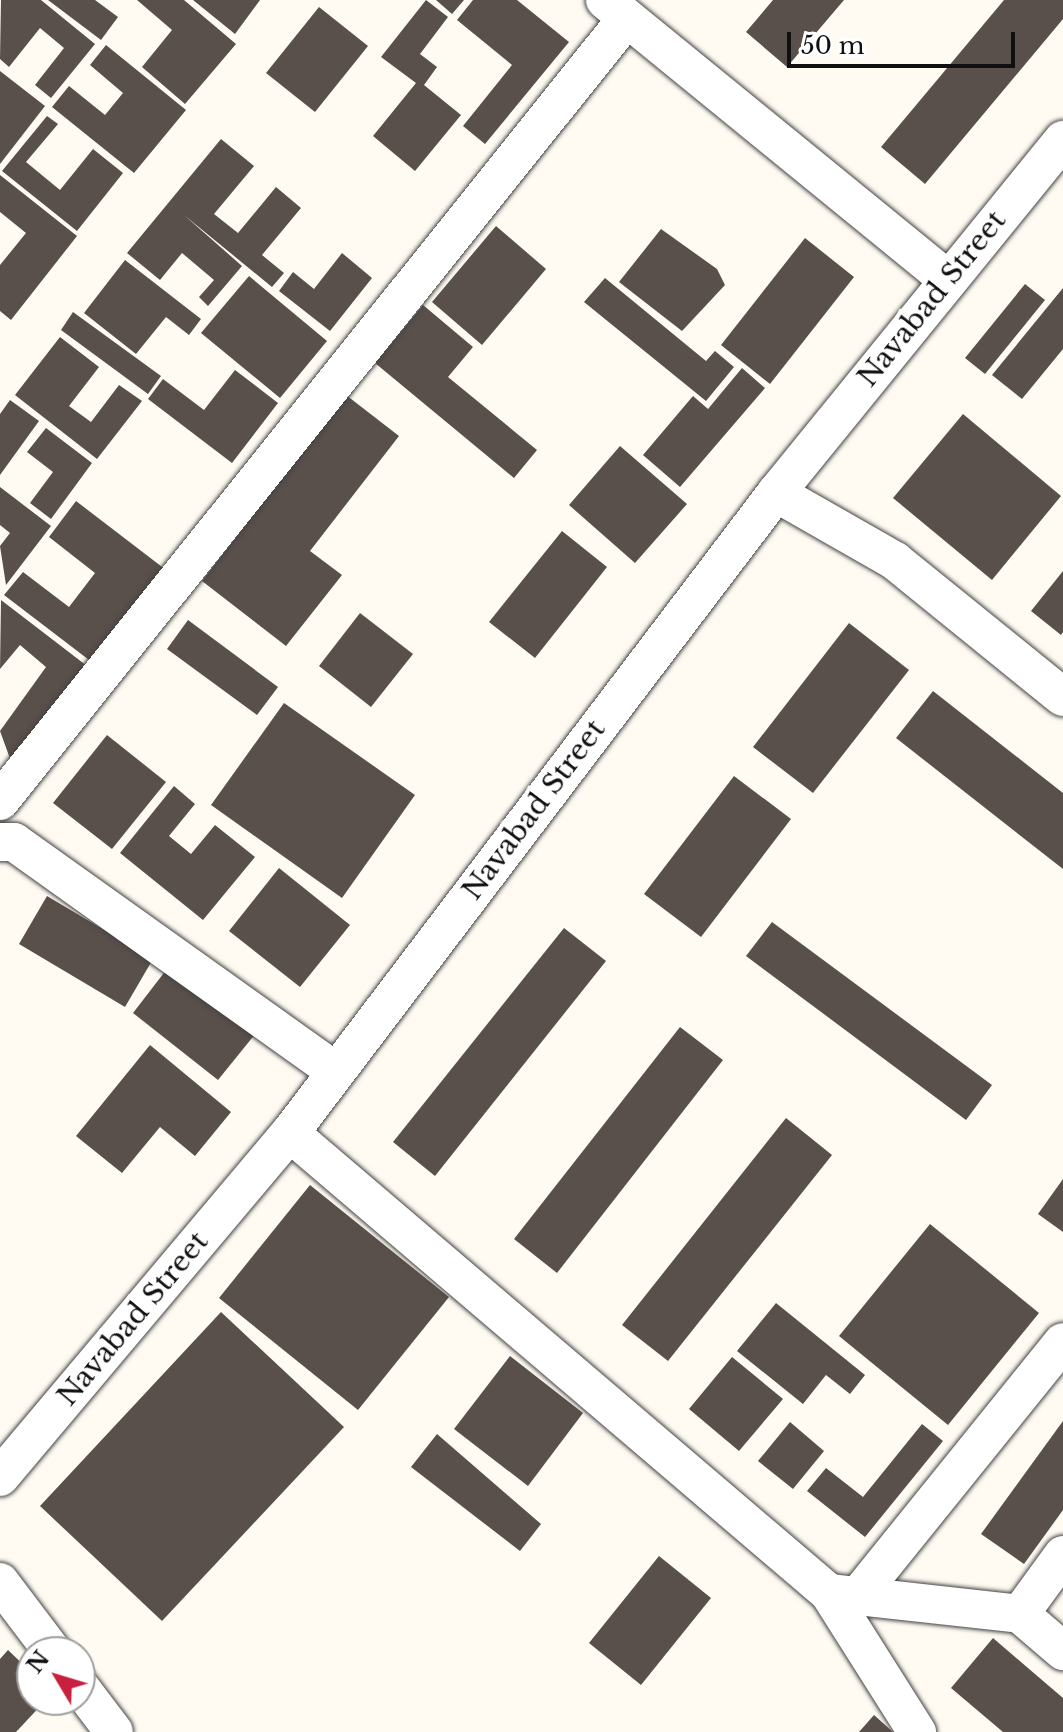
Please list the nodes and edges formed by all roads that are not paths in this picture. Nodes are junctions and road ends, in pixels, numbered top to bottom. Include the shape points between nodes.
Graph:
1 (616, 9) edge
2 (1063, 140) edge
3 (947, 279) junction
4 (776, 493) junction
5 (1063, 697) edge
6 (0, 801) edge
7 (5, 835) edge
8 (335, 1071) junction
9 (290, 1133) junction
10 (1063, 1342) edge
11 (0, 1477) edge
12 (1063, 1555) edge
13 (0, 1582) edge
14 (844, 1595) junction
15 (1020, 1614) junction
16 (41, 1636) edge
17 (1063, 1651) edge
18 (96, 1708) edge
19 (114, 1732) edge
20 (917, 1732) edge

1 - 3 street
1 - 6 street
2 - 3 street, Navabad Street
3 - 4 street, Navabad Street
4 - 5 street via 895,561
4 - 8 street, Navabad Street
7 - 8 street
8 - 9 street, Navabad Street
9 - 11 street, Navabad Street
9 - 14 street
10 - 14 street
12 - 15 street
13 - 16 street
14 - 15 street
14 - 20 street
15 - 17 street
18 - 19 street

